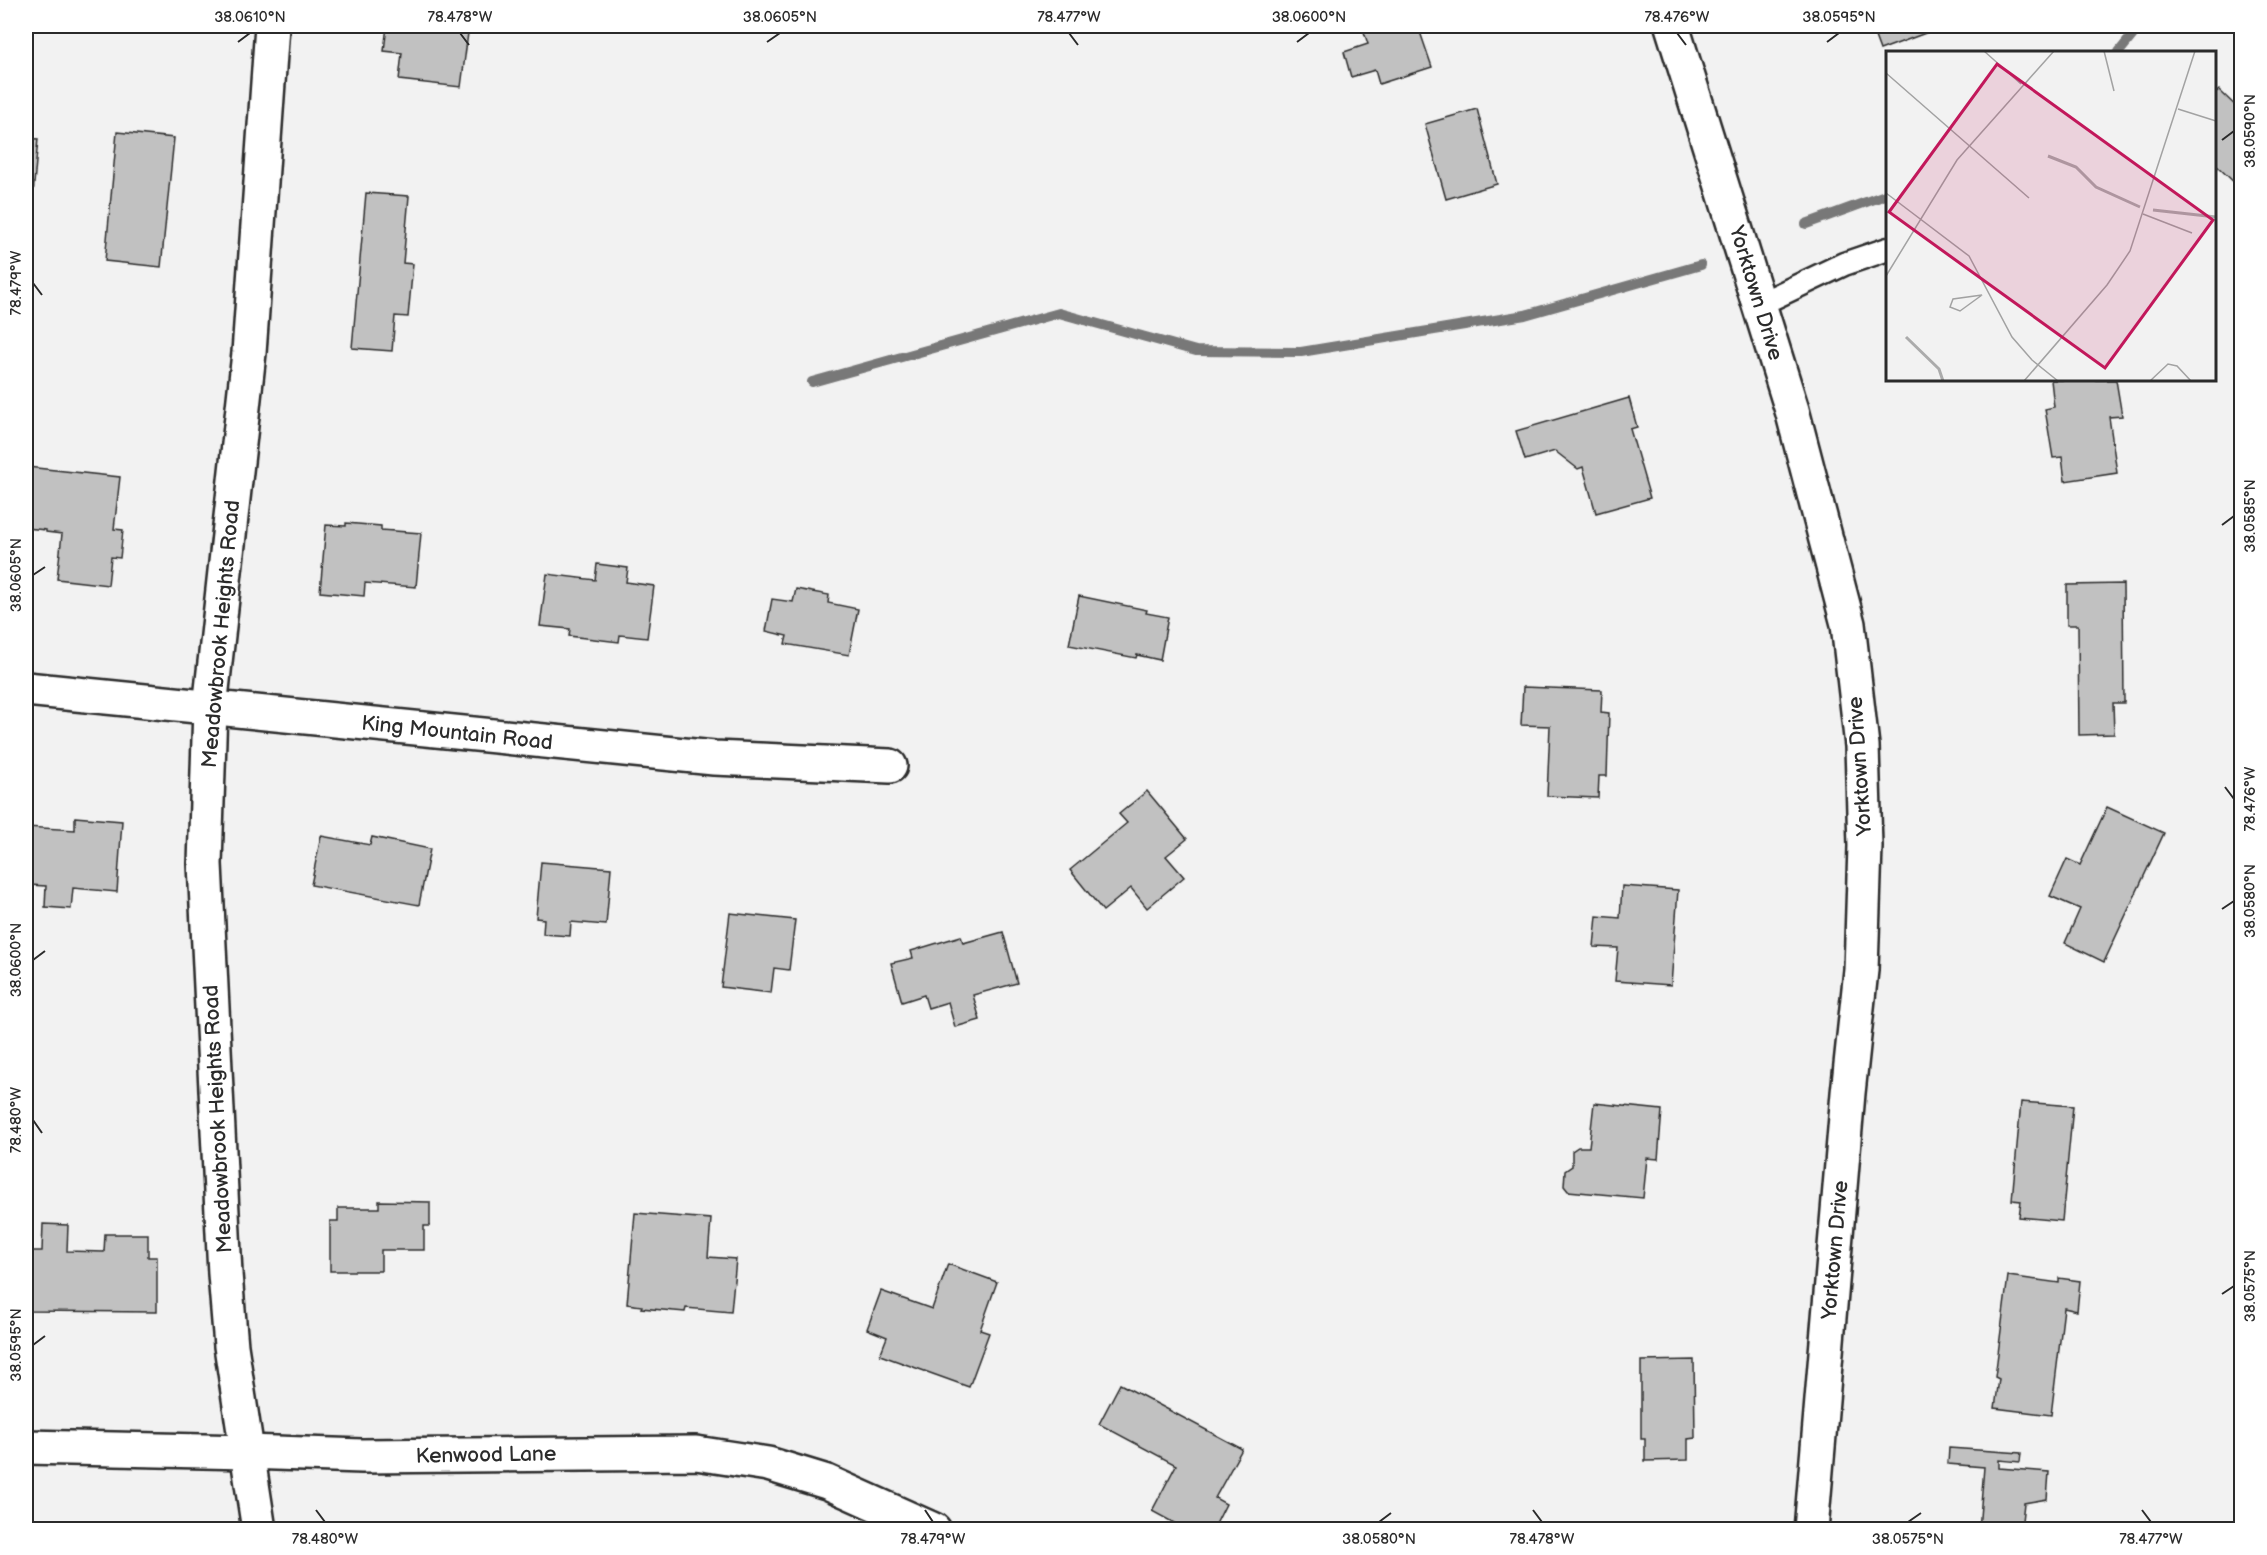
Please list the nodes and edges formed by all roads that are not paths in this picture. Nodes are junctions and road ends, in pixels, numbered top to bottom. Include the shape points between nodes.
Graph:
1 (272, 26) edge
2 (1672, 26) edge
3 (1886, 249) edge
4 (1761, 304) junction
5 (26, 689) edge
6 (210, 708) junction
7 (890, 766) dead end
8 (26, 1447) edge
9 (247, 1452) junction
10 (259, 1530) edge
11 (934, 1530) edge
12 (1811, 1530) edge

1 - 6 street, Meadowbrook Heights Road via 249,353
2 - 4 street, Yorktown Drive
3 - 4 lane via 1844,264
4 - 12 street, Yorktown Drive via 1848,624 1862,746 1865,846 1861,970
5 - 6 street, King Mountain Road
6 - 7 street, King Mountain Road via 714,758
6 - 9 street, Meadowbrook Heights Road via 205,864 231,1346
8 - 9 street, Kenwood Lane
9 - 10 street, Meadowbrook Heights Road
9 - 11 street, Kenwood Lane via 362,1456 696,1453 768,1464 826,1482

